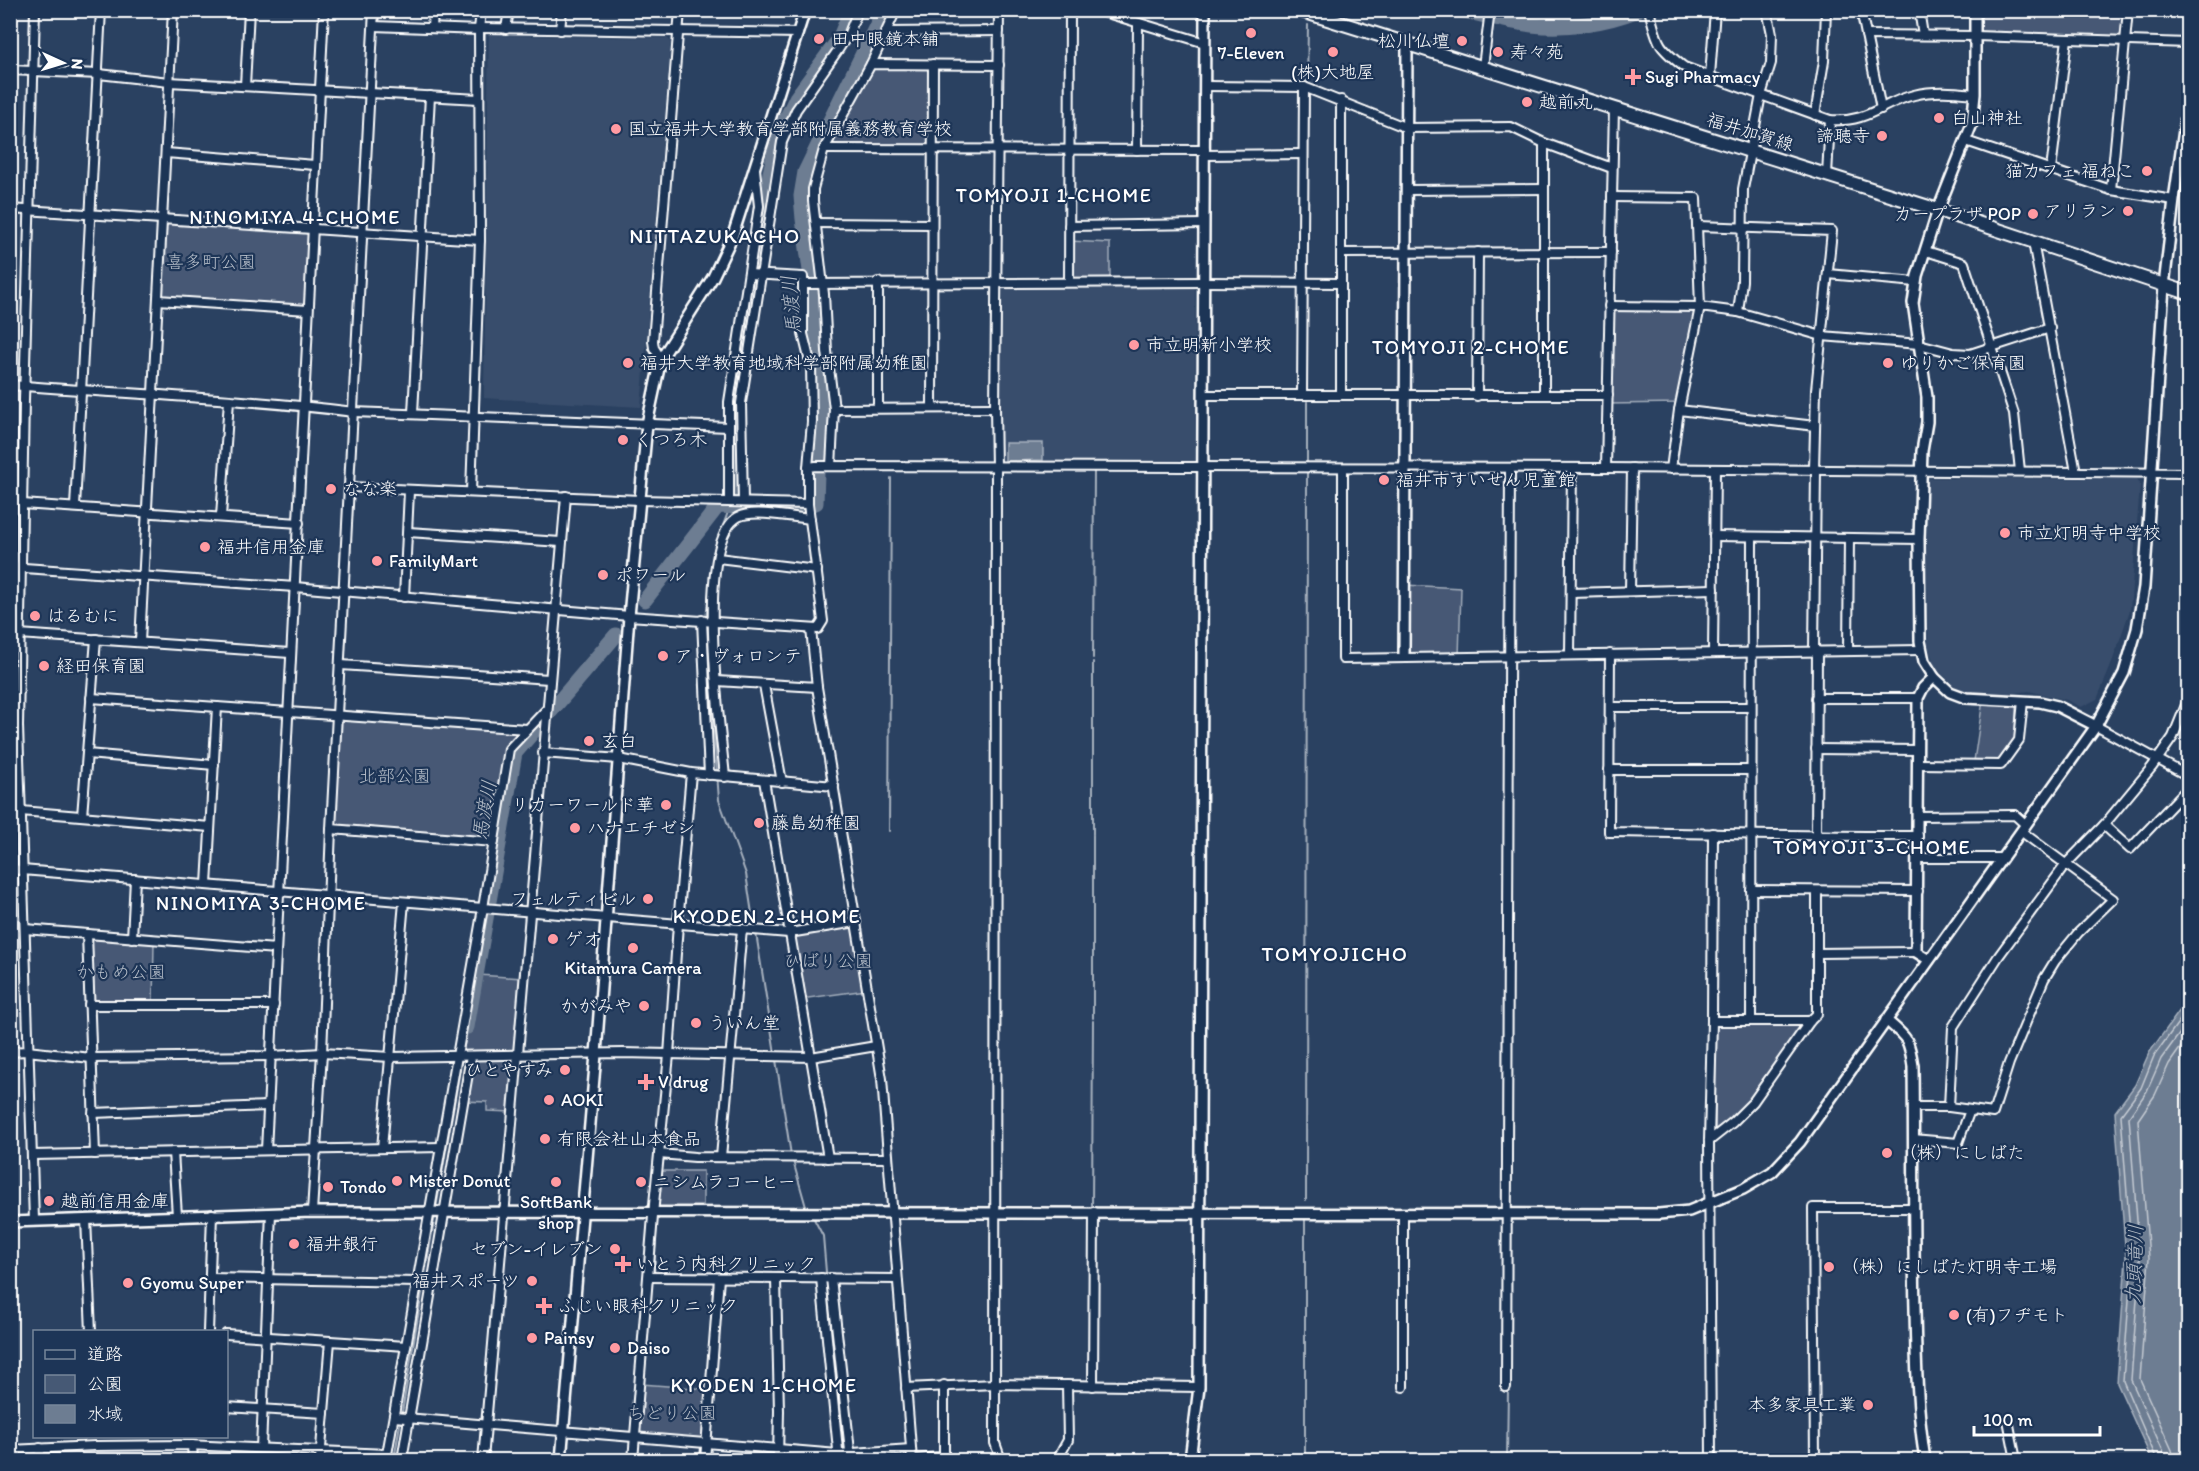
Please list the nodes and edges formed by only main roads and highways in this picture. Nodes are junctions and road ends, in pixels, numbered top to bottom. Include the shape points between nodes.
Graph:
1 (1306, 12) edge
2 (2188, 293) edge

1 - 2 main road, 福井加賀線 via 1938,210

